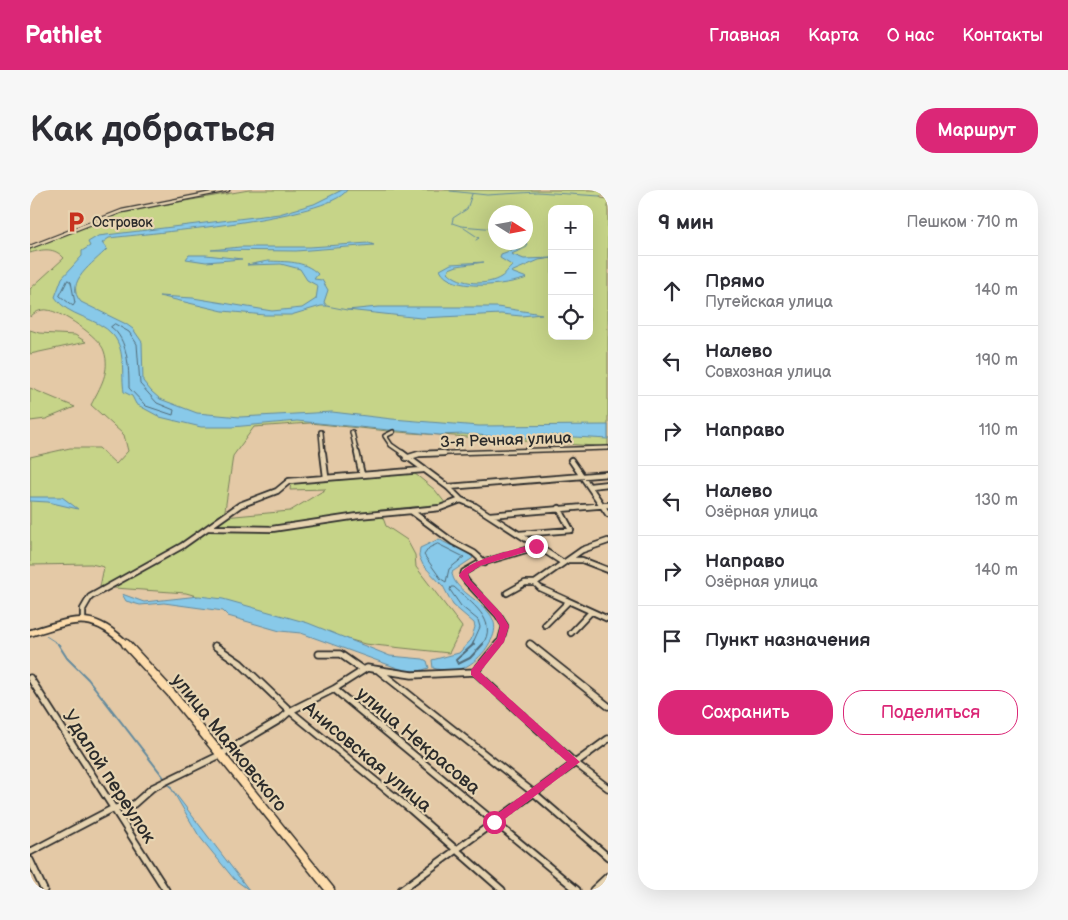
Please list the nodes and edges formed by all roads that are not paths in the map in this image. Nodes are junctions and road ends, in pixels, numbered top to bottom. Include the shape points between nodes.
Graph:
1 (228, 190) edge
2 (30, 247) edge
3 (321, 432) dead end
4 (352, 432) dead end
5 (393, 432) dead end
6 (608, 448) edge
7 (406, 458) junction
8 (571, 460) dead end
9 (422, 470) junction
10 (608, 474) edge
11 (362, 475) junction
12 (326, 476) junction
13 (583, 477) junction
14 (608, 484) edge
15 (590, 486) junction
16 (448, 487) junction
17 (461, 500) junction
18 (605, 504) edge
19 (559, 508) junction
20 (412, 511) junction
21 (608, 514) edge
22 (489, 515) junction
23 (209, 528) junction
24 (519, 534) junction
25 (608, 540) edge
26 (536, 546) junction
27 (567, 560) junction
28 (562, 562) junction
29 (485, 563) junction
30 (608, 570) edge
31 (536, 583) junction
32 (507, 593) dead end
33 (568, 602) junction
34 (591, 612) junction
35 (608, 619) edge
36 (83, 621) junction
37 (545, 625) dead end
38 (30, 633) edge
39 (571, 633) dead end
40 (530, 644) dead end
41 (215, 646) dead end
42 (319, 654) dead end
43 (376, 668) junction
44 (363, 670) junction
45 (475, 672) junction
46 (30, 678) edge
47 (334, 689) junction
48 (608, 706) edge
49 (290, 711) junction
50 (608, 739) edge
51 (220, 755) junction
52 (574, 762) junction
53 (608, 788) edge
54 (535, 794) junction
55 (112, 809) junction
56 (494, 822) junction
57 (454, 850) junction
58 (30, 852) edge
59 (608, 857) edge
60 (30, 860) edge
61 (608, 876) edge
62 (44, 890) edge
63 (166, 890) edge
64 (330, 890) edge
65 (401, 890) edge
66 (502, 890) edge
67 (578, 890) edge
68 (593, 890) edge

1 - 2 street via 122,211
3 - 12 street
4 - 11 street
5 - 7 street via 385,436
6 - 7 street, 3-я Речная улица via 419,454
7 - 9 street
8 - 13 street
9 - 11 street
9 - 16 street
10 - 13 street
11 - 12 street
12 - 23 street via 289,482 277,491 240,505
13 - 15 street
13 - 16 street
14 - 15 street
15 - 18 street
16 - 17 street
17 - 20 street via 440,508
17 - 22 street
18 - 19 street
18 - 21 street
19 - 22 street
19 - 24 street via 571,530
20 - 23 street via 272,529
20 - 29 street
22 - 24 street
23 - 36 street via 90,597 83,609
24 - 26 street
25 - 27 street
26 - 28 street
26 - 29 street
27 - 28 street
27 - 30 street via 582,560
28 - 31 street
29 - 45 street via 469,567 463,576 505,626 501,640
31 - 32 street via 525,583
31 - 33 street
33 - 34 street
33 - 37 street
34 - 35 street
34 - 39 street
36 - 38 main road
36 - 51 main road, улица Маяковского via 98,622 124,643 165,686
40 - 48 street
41 - 49 street, Анисовская улица via 240,663
42 - 44 street via 340,654
43 - 44 street
43 - 45 street via 412,675
43 - 54 street
44 - 47 street
45 - 52 street
46 - 55 street, Удалой переулок
47 - 49 street
47 - 56 street, улица Некрасова
49 - 51 street
49 - 57 street, Анисовская улица
50 - 52 street
51 - 55 street via 152,788 134,804
51 - 64 main road, улица Маяковского
52 - 53 street
52 - 54 street
54 - 56 street
54 - 59 street
55 - 58 street
55 - 63 street, Удалой переулок
56 - 57 street
56 - 67 street, улица Некрасова
57 - 65 street
57 - 66 street, Анисовская улица
60 - 62 street
61 - 68 street

